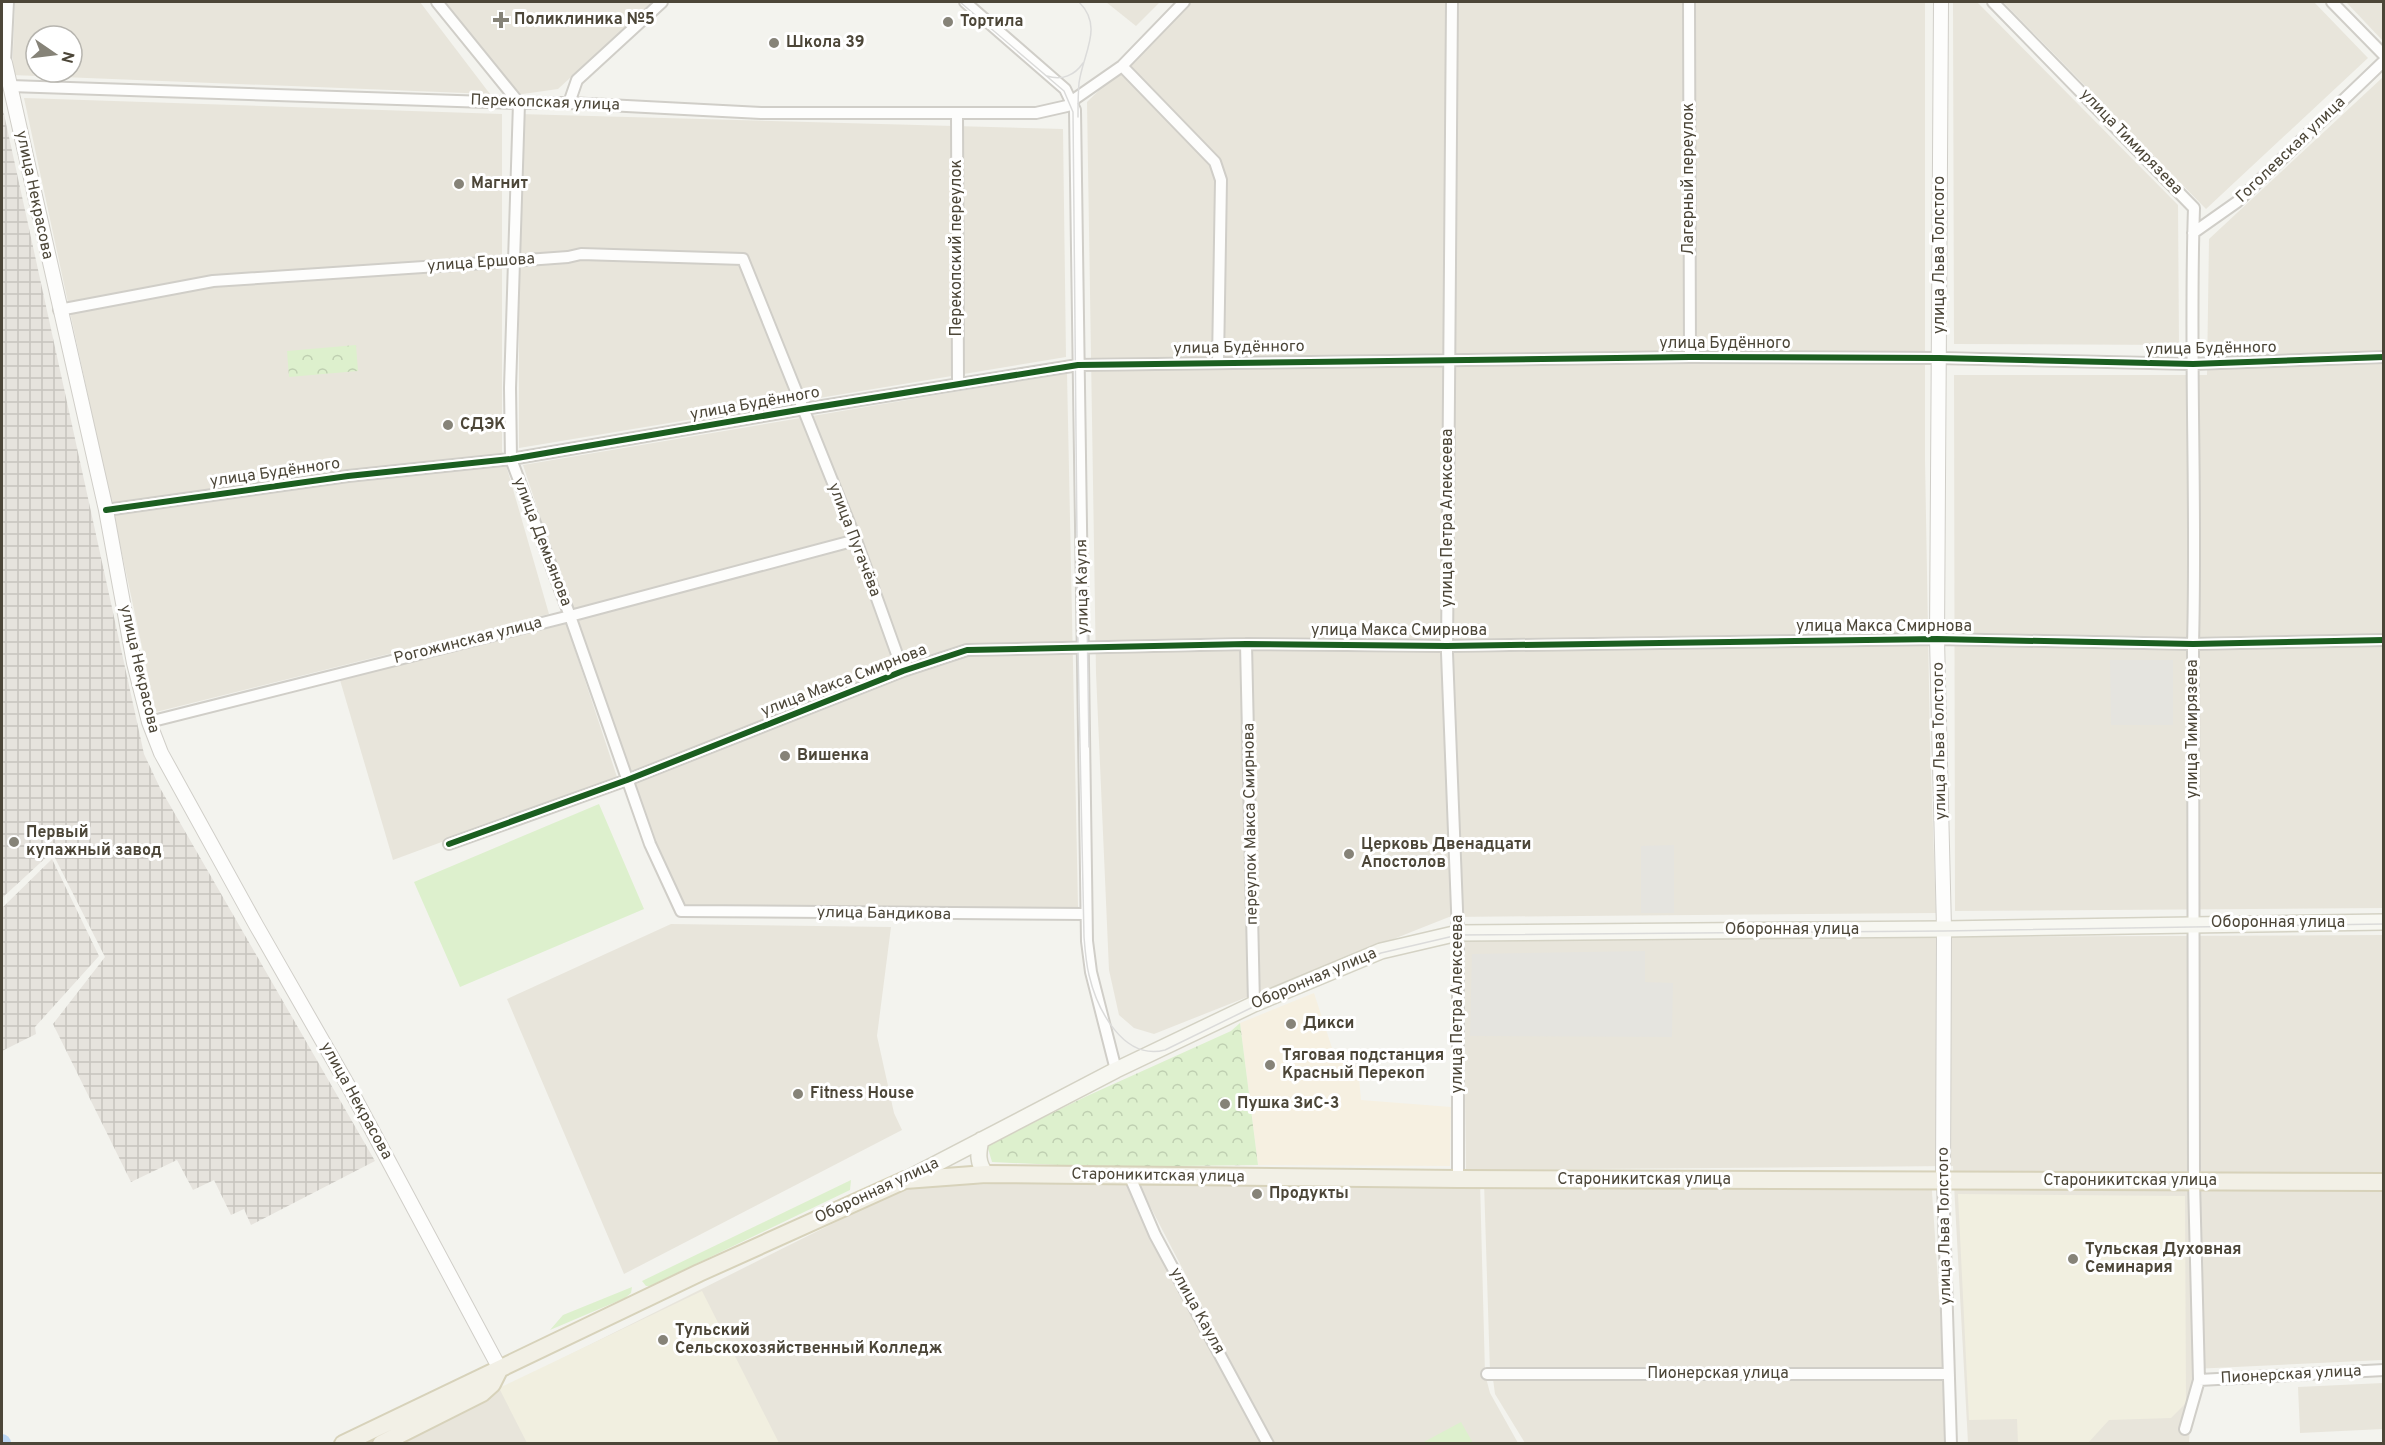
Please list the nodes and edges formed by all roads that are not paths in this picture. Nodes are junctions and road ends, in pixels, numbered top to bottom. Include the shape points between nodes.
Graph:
1 (8, 2) edge
2 (437, 2) edge
3 (662, 2) edge
4 (965, 2) edge
5 (1184, 2) edge
6 (1452, 2) edge
7 (1689, 2) edge
8 (1941, 2) edge
9 (1993, 2) edge
10 (2332, 2) edge
11 (2384, 55) edge
12 (3, 61) edge
13 (2384, 61) edge
14 (1122, 66) junction
15 (10, 86) junction
16 (1074, 99) junction
17 (519, 103) junction
18 (569, 103) junction
19 (957, 113) junction
20 (2193, 233) junction
21 (513, 261) junction
22 (59, 310) junction
23 (1690, 357) junction
24 (2384, 357) edge
25 (1939, 358) junction
26 (1449, 360) junction
27 (1218, 362) junction
28 (2193, 364) junction
29 (1078, 365) junction
30 (958, 384) junction
31 (804, 409) junction
32 (511, 459) junction
33 (106, 510) junction
34 (856, 540) junction
35 (570, 616) junction
36 (1937, 639) junction
37 (2384, 640) edge
38 (1246, 644) junction
39 (2193, 644) junction
40 (1447, 646) junction
41 (1084, 648) junction
42 (903, 671) junction
43 (149, 722) junction
44 (627, 780) junction
45 (449, 844) dead end
46 (681, 911) joint
47 (1086, 914) junction
48 (2384, 922) edge
49 (2195, 924) junction
50 (1944, 929) junction
51 (1458, 933) junction
52 (1254, 1004) junction
53 (1116, 1070) junction
54 (981, 1140) junction
55 (986, 1174) junction
56 (1130, 1177) junction
57 (1458, 1179) junction
58 (905, 1180) junction
59 (1943, 1181) junction
60 (2194, 1181) junction
61 (2384, 1182) edge
62 (2384, 1370) edge
63 (1487, 1374) dead end
64 (1949, 1374) junction
65 (493, 1376) junction
66 (2199, 1380) junction
67 (406, 1415) junction
68 (2185, 1429) dead end
69 (343, 1443) edge
70 (380, 1443) edge
71 (1268, 1443) edge
72 (1951, 1443) edge

1 - 12 street, улица Некрасова
2 - 17 street
3 - 18 street via 577,80
4 - 16 street
5 - 14 street
6 - 26 street, улица Петра Алексеева
7 - 23 street, Лагерный переулок
8 - 25 street, улица Льва Толстого
9 - 20 street, улица Тимирязева via 2194,208
10 - 11 street
12 - 15 street, улица Некрасова
13 - 20 street, Гоголевская улица via 2237,202
14 - 16 street
14 - 27 street via 1219,170
15 - 17 street, Перекопская улица
15 - 22 street, улица Некрасова
16 - 19 street, Перекопская улица via 1067,106 1036,113
16 - 29 street, улица Кауля
17 - 18 street, Перекопская улица
17 - 21 street, улица Демьянова
18 - 19 street, Перекопская улица via 761,113
19 - 30 street, Перекопский переулок
20 - 28 street, улица Тимирязева
21 - 22 street, улица Ершова via 213,281
21 - 31 street, улица Ершова via 581,254 743,259
21 - 32 street, улица Демьянова
22 - 33 street, улица Некрасова
23 - 25 street, улица Будённого
23 - 26 street, улица Будённого
24 - 28 street, улица Будённого
25 - 28 street, улица Будённого
25 - 36 street, улица Льва Толстого
26 - 27 street, улица Будённого
26 - 40 street, улица Петра Алексеева
27 - 29 street, улица Будённого
28 - 39 street, улица Тимирязева
29 - 30 street, улица Будённого
29 - 41 street, улица Кауля
30 - 31 street, улица Будённого
31 - 32 street, улица Будённого
31 - 34 street, улица Пугачёва
32 - 33 street, улица Будённого via 348,476
32 - 35 street, улица Демьянова
33 - 43 street, улица Некрасова
34 - 35 street, Рогожинская улица
34 - 42 street, улица Пугачёва
35 - 43 street, Рогожинская улица
35 - 44 street, улица Демьянова
36 - 39 street, улица Макса Смирнова
36 - 40 street, улица Макса Смирнова
36 - 50 street, улица Льва Толстого
37 - 39 street, улица Макса Смирнова
38 - 40 street, улица Макса Смирнова
38 - 41 street, улица Макса Смирнова
38 - 52 street, переулок Макса Смирнова
39 - 49 street, улица Тимирязева
40 - 51 street, улица Петра Алексеева
41 - 42 street, улица Макса Смирнова via 967,650
41 - 47 street, улица Кауля
42 - 44 street, улица Макса Смирнова
43 - 65 street, улица Некрасова via 161,753 350,1089
44 - 45 street, улица Макса Смирнова
44 - 46 street, улица Демьянова via 650,844
46 - 47 street, улица Бандикова
47 - 53 street, улица Кауля via 1091,972
48 - 49 main road, Оборонная улица
49 - 50 main road, Оборонная улица
49 - 60 street, улица Тимирязева
50 - 51 main road, Оборонная улица
50 - 59 street, улица Льва Толстого
51 - 52 main road, Оборонная улица via 1381,951
51 - 57 street, улица Петра Алексеева
52 - 53 main road, Оборонная улица
53 - 54 main road, Оборонная улица
54 - 55 main road via 980,1167
54 - 58 main road, Оборонная улица
55 - 56 main road, Староникитская улица
55 - 58 main road, Староникитская улица
56 - 57 main road, Староникитская улица
56 - 71 street, улица Кауля via 1155,1235
57 - 59 main road, Староникитская улица
58 - 65 main road, Оборонная улица via 699,1273
59 - 60 main road, Староникитская улица
59 - 64 street, улица Льва Толстого
60 - 61 main road, Староникитская улица
60 - 66 street, улица Тимирязева
62 - 66 street, Пионерская улица
63 - 64 street, Пионерская улица
64 - 72 street, улица Льва Толстого
65 - 67 main road, Оборонная улица
65 - 70 main road via 482,1393
66 - 68 street, улица Тимирязева
67 - 69 main road, Оборонная улица
67 - 70 main road

